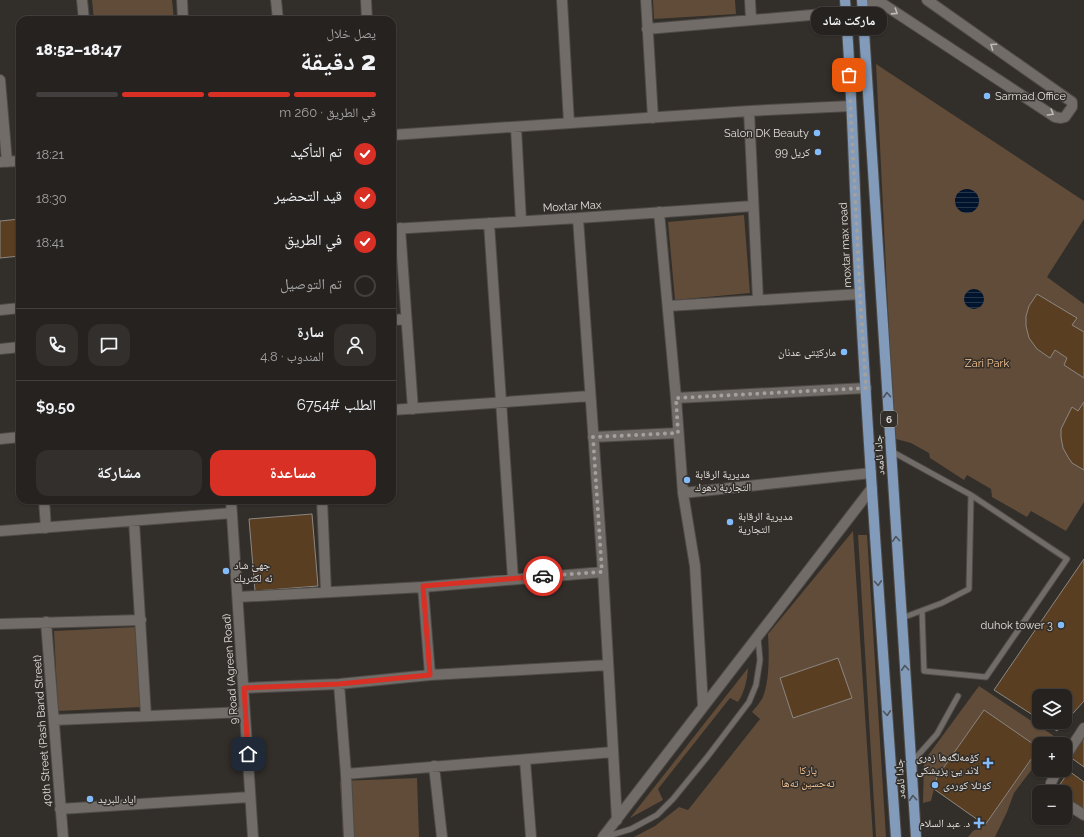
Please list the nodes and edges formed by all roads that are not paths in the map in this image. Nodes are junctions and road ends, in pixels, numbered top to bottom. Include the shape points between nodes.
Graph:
1 (82, 0) edge
2 (182, 0) edge
3 (276, 0) edge
4 (366, 0) edge
5 (562, 0) edge
6 (646, 0) edge
7 (750, 0) edge
8 (845, 0) edge
9 (862, 0) edge
10 (927, 0) edge
11 (862, 11) junction
12 (846, 12) junction
13 (84, 16) edge
14 (183, 16) edge
15 (278, 16) edge
16 (367, 16) edge
17 (751, 20) junction
18 (648, 29) junction
19 (0, 80) edge
20 (851, 106) junction
21 (749, 111) junction
22 (653, 118) junction
23 (569, 123) junction
24 (516, 127) junction
25 (396, 135) edge
26 (16, 161) edge
27 (4, 162) edge
28 (753, 206) junction
29 (659, 212) junction
30 (578, 218) junction
31 (521, 221) junction
32 (489, 224) junction
33 (396, 228) edge
34 (860, 294) junction
35 (758, 300) junction
36 (668, 306) junction
37 (16, 308) edge
38 (0, 310) edge
39 (406, 319) junction
40 (396, 320) edge
41 (16, 347) edge
42 (0, 348) edge
43 (866, 388) junction
44 (590, 396) junction
45 (676, 398) junction
46 (500, 402) junction
47 (413, 409) junction
48 (396, 410) edge
49 (678, 433) junction
50 (16, 437) edge
51 (593, 437) junction
52 (0, 439) edge
53 (891, 451) junction
54 (871, 474) junction
55 (872, 488) junction
56 (683, 493) junction
57 (971, 495) junction
58 (44, 504) edge
59 (231, 504) edge
60 (322, 504) edge
61 (232, 513) junction
62 (134, 521) junction
63 (46, 528) junction
64 (0, 531) edge
65 (602, 572) junction
66 (513, 579) junction
67 (423, 586) junction
68 (326, 592) junction
69 (238, 597) junction
70 (922, 611) junction
71 (902, 618) junction
72 (141, 620) junction
73 (46, 622) junction
74 (0, 624) edge
75 (758, 638) junction
76 (608, 665) junction
77 (430, 675) junction
78 (339, 684) junction
79 (244, 688) junction
80 (958, 696) dead end
81 (703, 706) junction
82 (245, 712) junction
83 (146, 716) junction
84 (54, 720) junction
85 (1084, 728) edge
86 (1072, 746) edge
87 (613, 752) junction
88 (525, 760) junction
89 (911, 763) junction
90 (434, 766) junction
91 (346, 774) junction
92 (250, 797) junction
93 (1072, 807) edge
94 (60, 810) junction
95 (1084, 815) edge
96 (617, 820) junction
97 (62, 837) edge
98 (253, 837) edge
99 (349, 837) edge
100 (442, 837) edge
101 (531, 837) edge
102 (604, 837) edge
103 (896, 837) edge
104 (916, 837) edge

1 - 13 street
2 - 14 street
3 - 15 street
4 - 16 street
5 - 23 street
6 - 18 street
7 - 17 street
8 - 12 main road, moxtar max road / 6
9 - 11 main road, جادا ئامەد / 6
11 -> 10 street via 868,5 880,2 1055,117 1065,117 1072,107 1072,102
53 -> 11 main road, جادا ئامەد / 6
12 - 17 street
12 - 20 main road, moxtar max road / 6
17 - 18 street
18 - 22 street
19 - 27 street
20 - 21 street
20 - 34 main road, moxtar max road / 6
21 - 22 street
21 - 28 street
22 - 23 street
23 - 24 street
24 - 25 street
24 - 31 street
26 - 27 street
28 - 29 street, Moxtar Max
28 - 35 street
29 - 30 street, Moxtar Max
29 - 36 street
30 - 31 street, Moxtar Max
30 - 44 street
31 - 32 street, Moxtar Max
32 - 33 street, Moxtar Max
32 - 46 street
33 - 39 street
34 - 35 street
34 - 43 main road, moxtar max road / 6
35 - 36 street
36 - 45 street
37 - 38 street
39 - 40 street
39 - 47 street
41 - 42 street
43 - 45 street
43 - 54 main road, moxtar max road / 6
44 - 46 street
44 - 51 street
45 - 49 street
46 - 47 street
46 - 66 street
47 - 48 street
49 - 51 street
49 - 56 street
50 - 52 street
51 - 65 street
53 - 57 lane
71 -> 53 main road, جادا ئامەد / 6
54 - 55 main road, moxtar max road / 6
54 - 56 street
55 - 75 street
55 -> 103 main road, جادا ئامەد / 6
56 - 81 street via 695,566
57 - 70 lane via 969,589
57 - 70 lane via 1067,559 986,677 924,671
58 - 63 street
59 - 61 street, 9 Road (Agreen Road)
60 - 68 street
61 - 62 street
61 - 69 street, 9 Road (Agreen Road)
62 - 63 street
62 - 72 street
63 - 64 street
65 - 66 street
65 - 76 street
66 - 67 street
67 - 68 street
67 - 77 street
68 - 69 street
69 - 79 street, 9 Road (Agreen Road)
70 - 71 lane
89 -> 71 main road, جادا ئامەد / 6
72 - 73 street
72 - 83 street
73 - 74 street
73 - 84 street, 40th Street (Pash Band Street)
75 - 81 street
75 - 102 lane via 760,660 756,685 749,702 712,750 657,815 631,829
76 - 77 street
76 - 87 street
77 - 78 street
78 - 79 street
78 - 91 street
79 - 82 street, 9 Road (Agreen Road)
80 - 89 lane via 937,734
81 - 96 street
82 - 83 street
82 - 92 street, 9 Road (Agreen Road)
83 - 84 street
84 - 94 street, 40th Street (Pash Band Street)
85 - 86 street
87 - 88 street
87 - 96 street
88 - 90 street
88 - 101 street
104 -> 89 main road, جادا ئامەد / 6
90 - 91 street
90 - 100 street
91 - 99 street
92 - 94 street
92 - 98 street, 9 Road (Agreen Road)
93 - 95 street
94 - 97 street, 40th Street (Pash Band Street)
96 - 102 street

